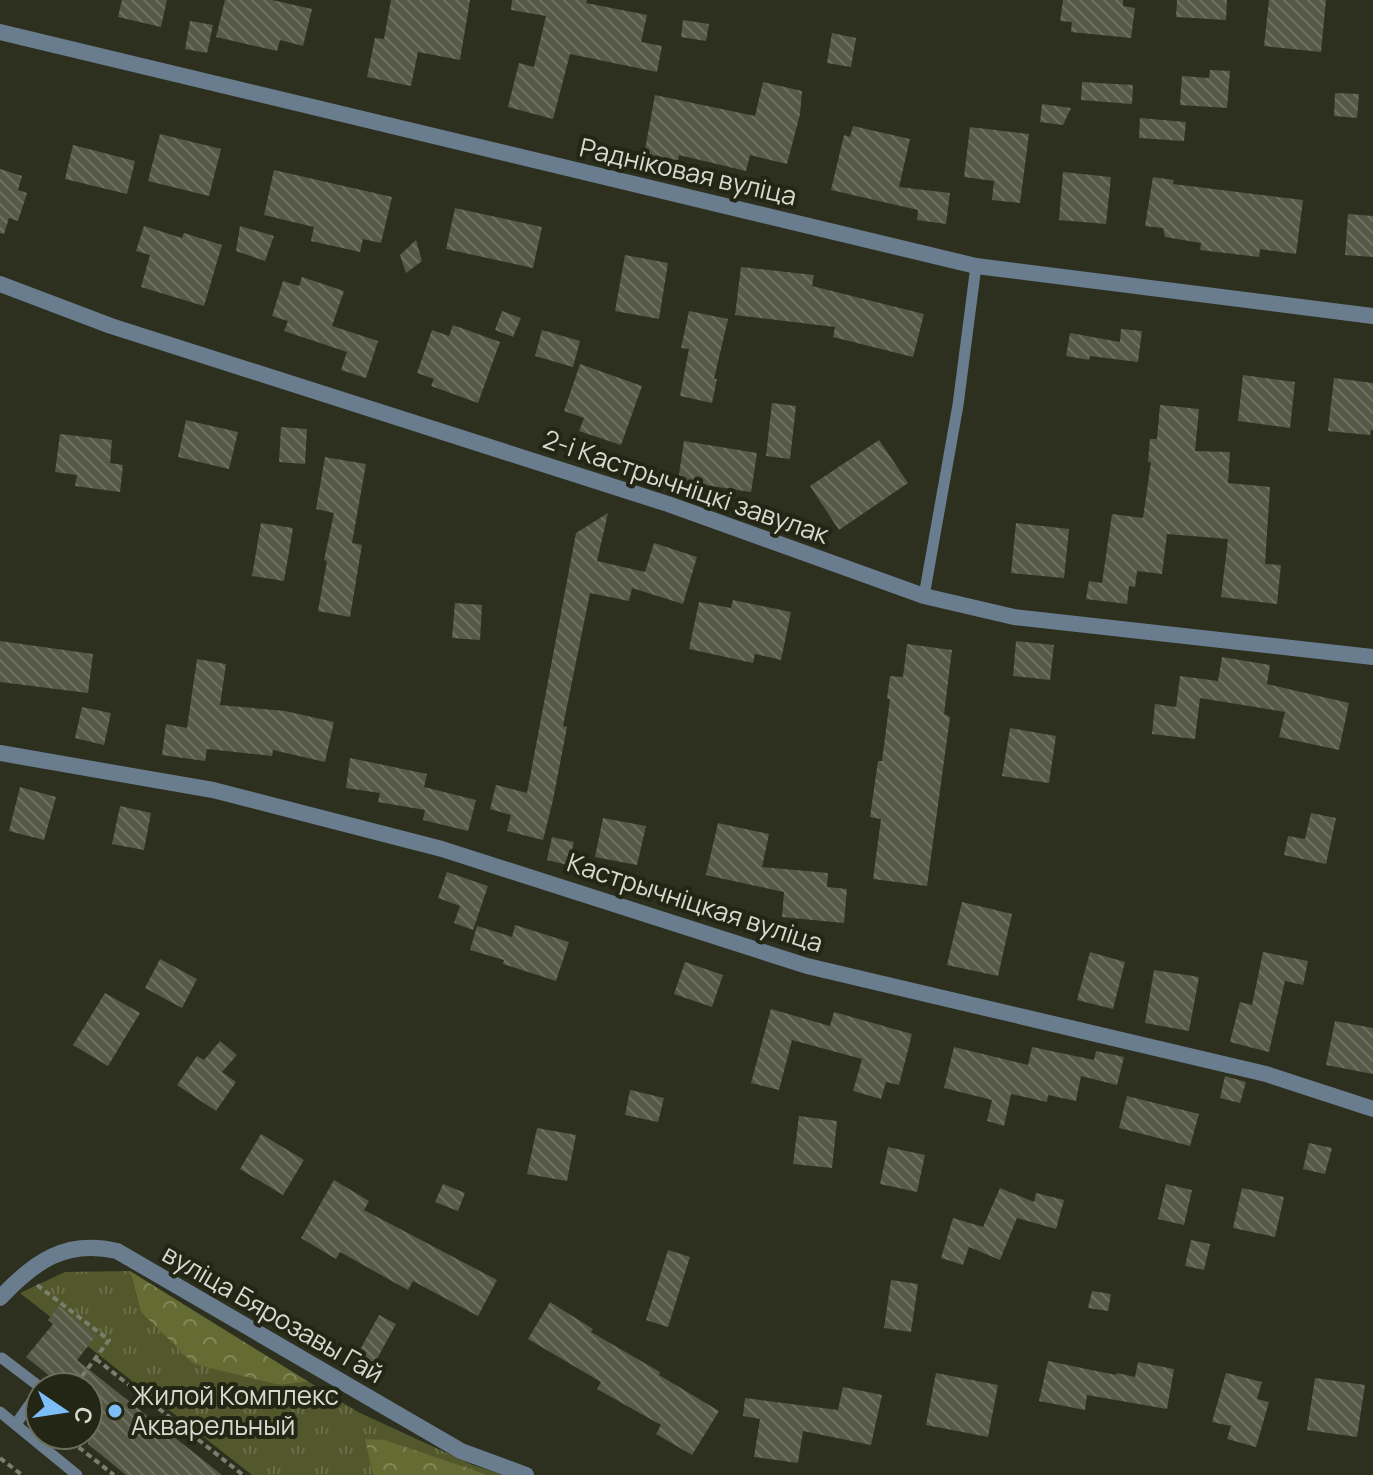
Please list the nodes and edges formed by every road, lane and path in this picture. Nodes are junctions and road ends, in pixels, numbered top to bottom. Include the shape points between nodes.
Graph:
1 (0, 32) edge
2 (976, 266) junction
3 (0, 284) edge
4 (1373, 316) edge
5 (924, 596) junction
6 (1373, 657) edge
7 (0, 753) edge
8 (1373, 1109) edge
9 (33, 1282) dead end
10 (0, 1298) edge
11 (2, 1358) edge
12 (96, 1359) junction
13 (87, 1371) edge
14 (24, 1375) edge
15 (0, 1412) edge
16 (24, 1412) edge
17 (16, 1424) junction
18 (83, 1451) edge
19 (0, 1458) edge
20 (22, 1475) edge
21 (77, 1475) edge
22 (114, 1475) edge
23 (243, 1475) edge
24 (526, 1475) edge

1 - 2 street, Радніковая вуліца
2 - 4 street, Радніковая вуліца
2 - 5 lane
3 - 5 street, 2-і Кастрычніцкі завулак via 111,326 668,504
5 - 6 street, 2-і Кастрычніцкі завулак via 1014,617
7 - 8 street, Кастрычніцкая вуліца via 213,790 442,849 807,966 1266,1074
9 - 12 path via 109,1340
10 - 24 street, вуліца Бярозавы Гай via 22,1274 56,1253 98,1247 117,1251 461,1451
11 - 14 lane
12 - 13 path
12 - 23 path
15 - 17 lane
16 - 17 lane
17 - 21 lane
18 - 22 path
19 - 20 path

